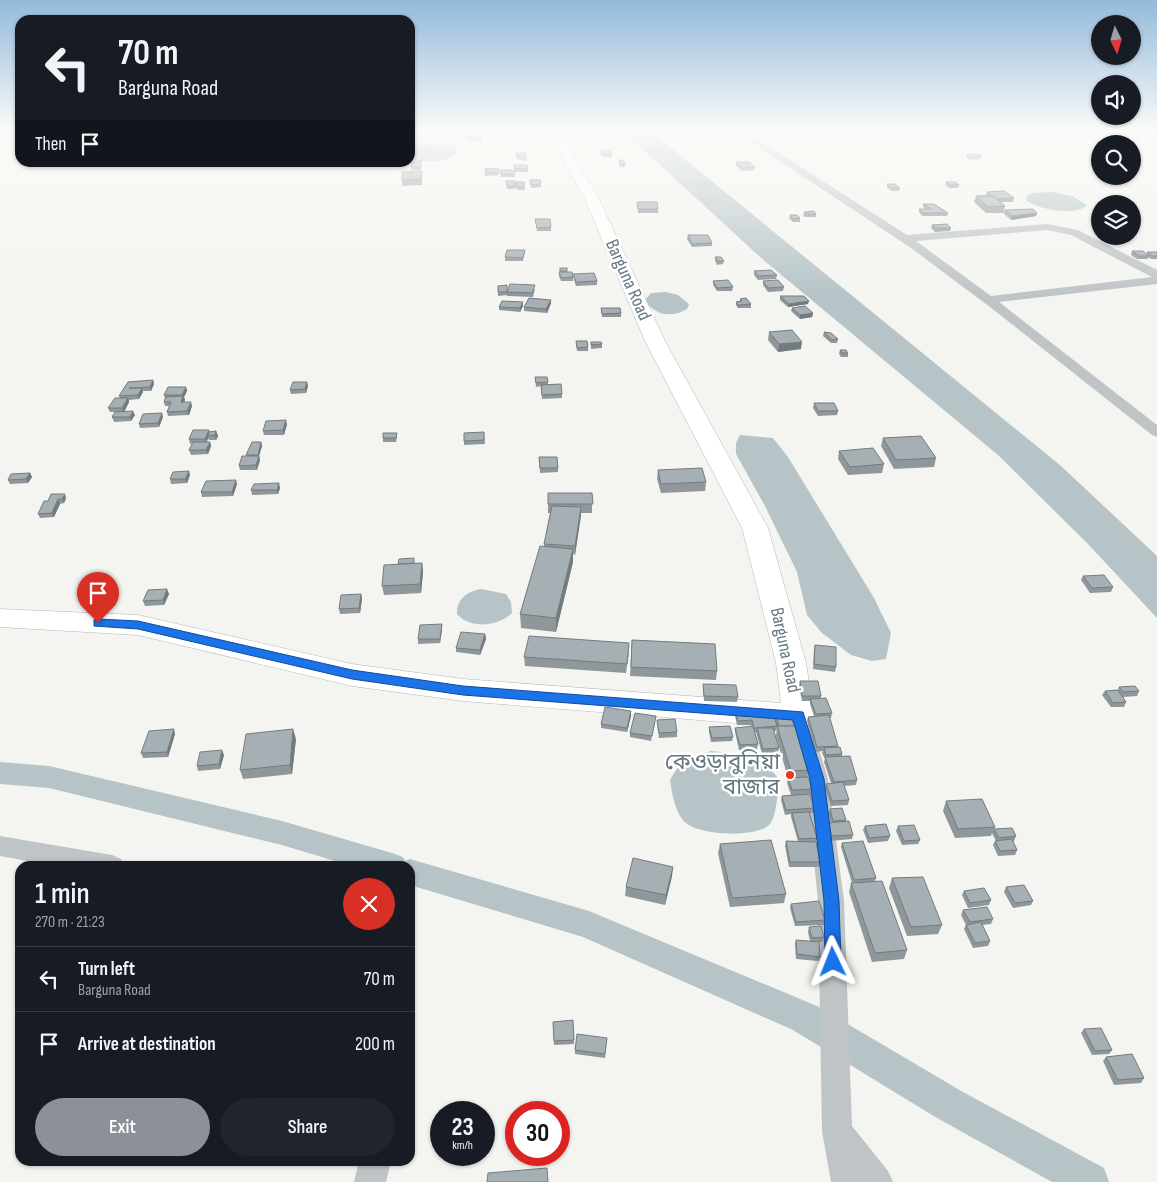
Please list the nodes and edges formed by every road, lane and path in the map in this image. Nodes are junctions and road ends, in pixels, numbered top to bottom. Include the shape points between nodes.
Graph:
1 (584, 185) edge
2 (822, 185) edge
3 (904, 239) junction
4 (1157, 275) edge
5 (1157, 280) edge
6 (987, 300) junction
7 (1157, 432) edge
8 (0, 618) edge
9 (798, 716) junction
10 (0, 846) edge
11 (84, 861) edge
12 (837, 1131) junction
13 (374, 1166) edge
14 (370, 1182) edge
15 (847, 1182) edge
16 (877, 1182) edge

1 - 9 main road, Barguna Road via 655,340 755,528 791,664
2 - 3 street
3 - 4 street via 1047,227 1074,232
3 - 6 street
5 - 6 street
6 - 7 street
8 - 9 main road, Barguna Road via 138,625 352,675 463,690
9 - 12 street via 817,779 831,901
10 - 11 street
12 - 15 street
12 - 16 street
13 - 14 street

